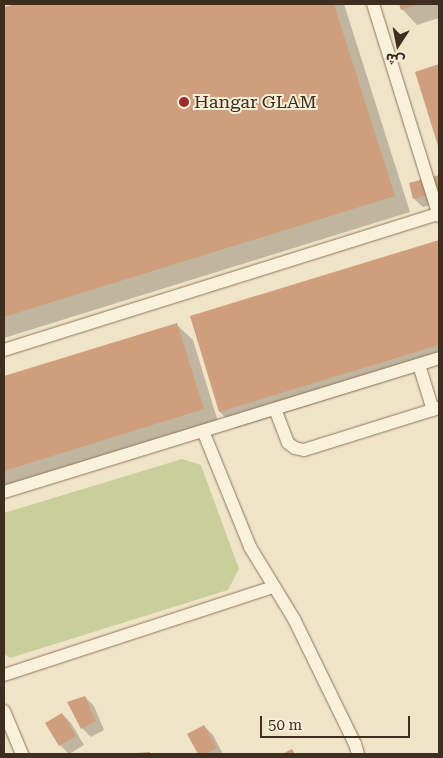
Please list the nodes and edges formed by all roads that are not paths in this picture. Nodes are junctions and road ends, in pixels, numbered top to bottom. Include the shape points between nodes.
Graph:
1 (373, 4) edge
2 (439, 215) edge
3 (4, 350) edge
4 (439, 358) edge
5 (419, 365) junction
6 (275, 409) junction
7 (436, 409) edge
8 (203, 431) junction
9 (4, 492) edge
10 (274, 587) junction
11 (4, 676) edge
12 (4, 711) edge
13 (22, 754) edge
14 (358, 754) edge

1 - 2 lane
2 - 3 lane
4 - 5 lane
5 - 6 lane
5 - 7 lane
6 - 7 lane via 288,443 304,450
6 - 8 lane
8 - 9 lane
8 - 10 lane via 250,547
10 - 11 lane
10 - 14 lane via 294,619
12 - 13 lane

